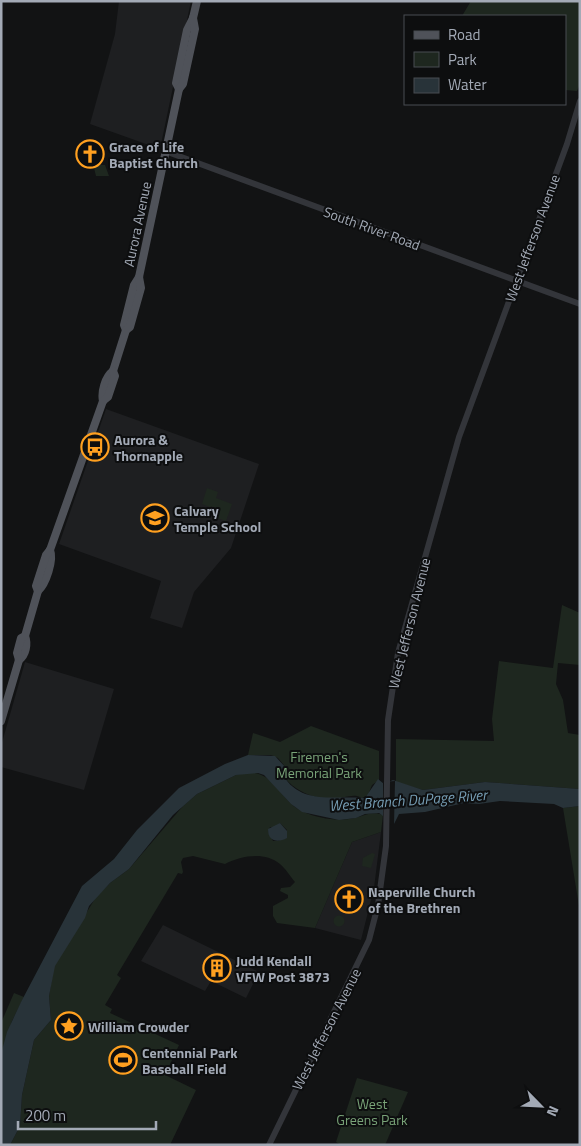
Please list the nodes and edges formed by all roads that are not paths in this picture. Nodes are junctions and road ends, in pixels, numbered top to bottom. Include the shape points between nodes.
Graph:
1 (197, 1) edge
2 (580, 101) edge
3 (166, 151) junction
4 (516, 281) junction
5 (580, 304) edge
6 (1, 721) edge
7 (268, 1145) edge

1 - 3 main road, Aurora Avenue via 193,18 195,29
2 - 4 street, West Jefferson Avenue
3 - 4 street, South River Road
3 - 6 main road, Aurora Avenue via 139,276 113,372 115,376 50,550 53,555 43,587 38,591 25,636 27,642 23,657 19,660
4 - 5 street, South River Road
4 - 7 street, West Jefferson Avenue via 453,456 398,653 389,710 388,824 383,877 367,945

